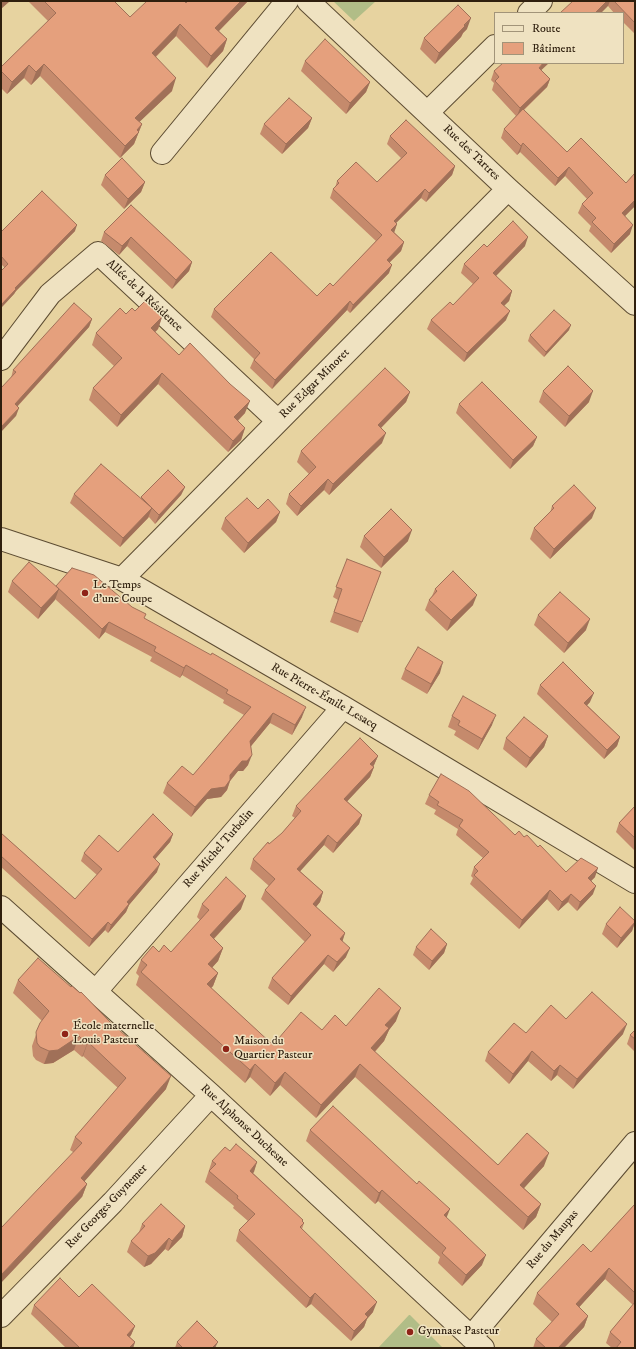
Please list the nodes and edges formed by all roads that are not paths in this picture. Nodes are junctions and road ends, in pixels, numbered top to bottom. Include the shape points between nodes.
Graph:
1 (287, 1) edge
2 (308, 1) edge
3 (541, 1) edge
4 (530, 12) edge
5 (494, 47) edge
6 (428, 112) junction
7 (162, 153) dead end
8 (508, 189) junction
9 (635, 304) edge
10 (1, 359) edge
11 (278, 421) junction
12 (1, 539) edge
13 (122, 579) junction
14 (343, 707) junction
15 (635, 882) edge
16 (1, 907) edge
17 (96, 991) junction
18 (211, 1095) junction
19 (635, 1143) edge
20 (1, 1316) edge
21 (477, 1342) edge

1 - 7 street
2 - 6 street, Rue des Tartres
3 - 4 street
5 - 6 street
6 - 8 street, Rue des Tartres
8 - 9 street, Rue des Tartres
8 - 11 street, Rue Edgar Minoret
10 - 11 street, Allée de la Résidence via 50,294 98,253
11 - 13 street, Rue Edgar Minoret
12 - 13 street, Rue Pierre-Émile Lesacq
13 - 14 street, Rue Pierre-Émile Lesacq
14 - 15 street, Rue Pierre-Émile Lesacq
14 - 17 street, Rue Michel Turbelin
16 - 17 street, Rue Alphonse Duchesne
17 - 18 street, Rue Alphonse Duchesne
18 - 20 street, Rue Georges Guynemer via 113,1202
18 - 21 street, Rue Alphonse Duchesne
19 - 21 street, Rue du Maupas

